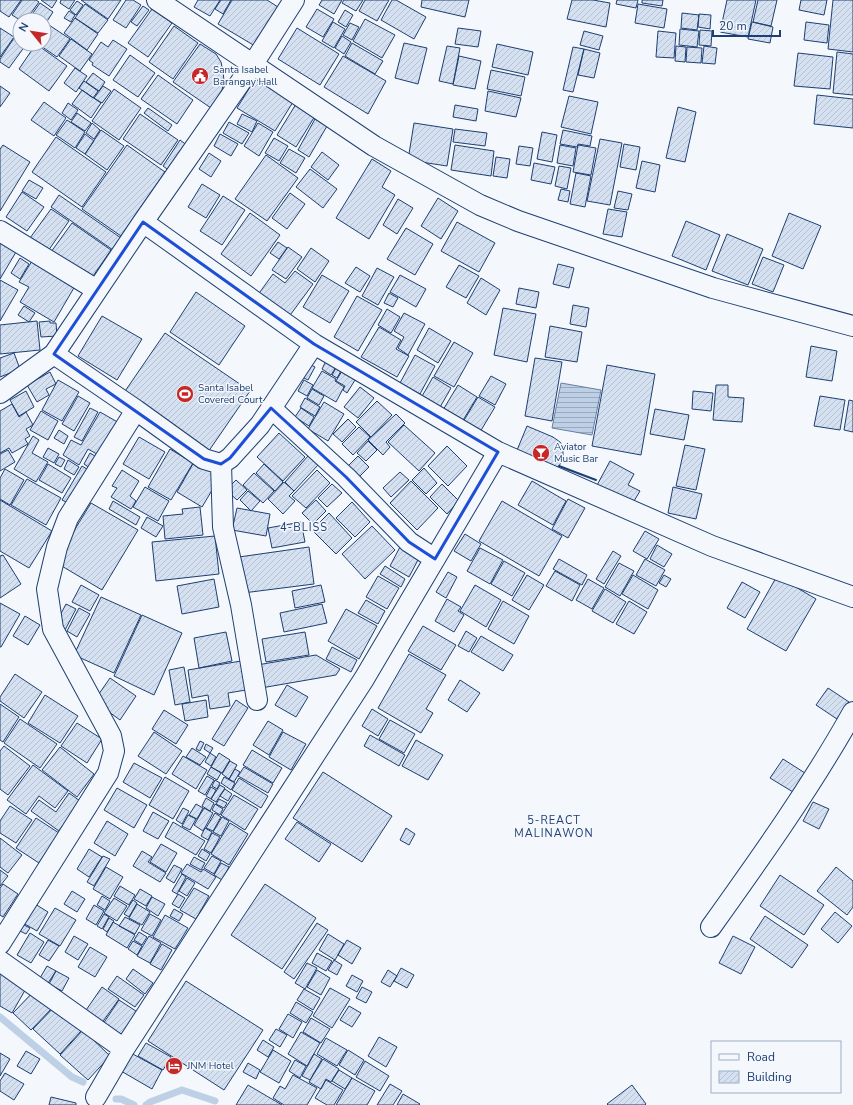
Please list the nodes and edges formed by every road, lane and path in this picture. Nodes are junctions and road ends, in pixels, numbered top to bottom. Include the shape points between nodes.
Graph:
1 (157, 0) edge
2 (294, 0) edge
3 (253, 64) junction
4 (143, 222) junction
5 (0, 231) edge
6 (97, 290) junction
7 (853, 326) edge
8 (314, 344) junction
9 (54, 354) junction
10 (0, 393) edge
11 (271, 408) junction
12 (136, 410) junction
13 (498, 452) junction
14 (221, 464) junction
15 (435, 559) junction
16 (853, 597) edge
17 (257, 700) dead end
18 (853, 712) edge
19 (711, 926) dead end
20 (3, 934) edge
21 (0, 961) edge
22 (124, 1049) junction
23 (96, 1097) dead end

1 - 3 street
2 - 3 street
3 - 4 street
3 - 7 street via 374,146 480,205 531,226 713,288
4 - 6 street
4 - 8 street
5 - 6 street
6 - 9 street
8 - 11 street
8 - 13 street
9 - 10 street
9 - 12 street
11 - 14 street via 260,425 235,453
11 - 15 street via 346,477 409,542
12 - 14 street via 204,459
12 - 20 street via 68,518 57,547 48,589 53,629 111,736 114,751 108,773
13 - 15 street
13 - 16 street via 712,546
14 - 17 street via 223,527 241,605
15 - 22 street via 364,679
18 - 19 street via 785,822
21 - 22 street
22 - 23 street

